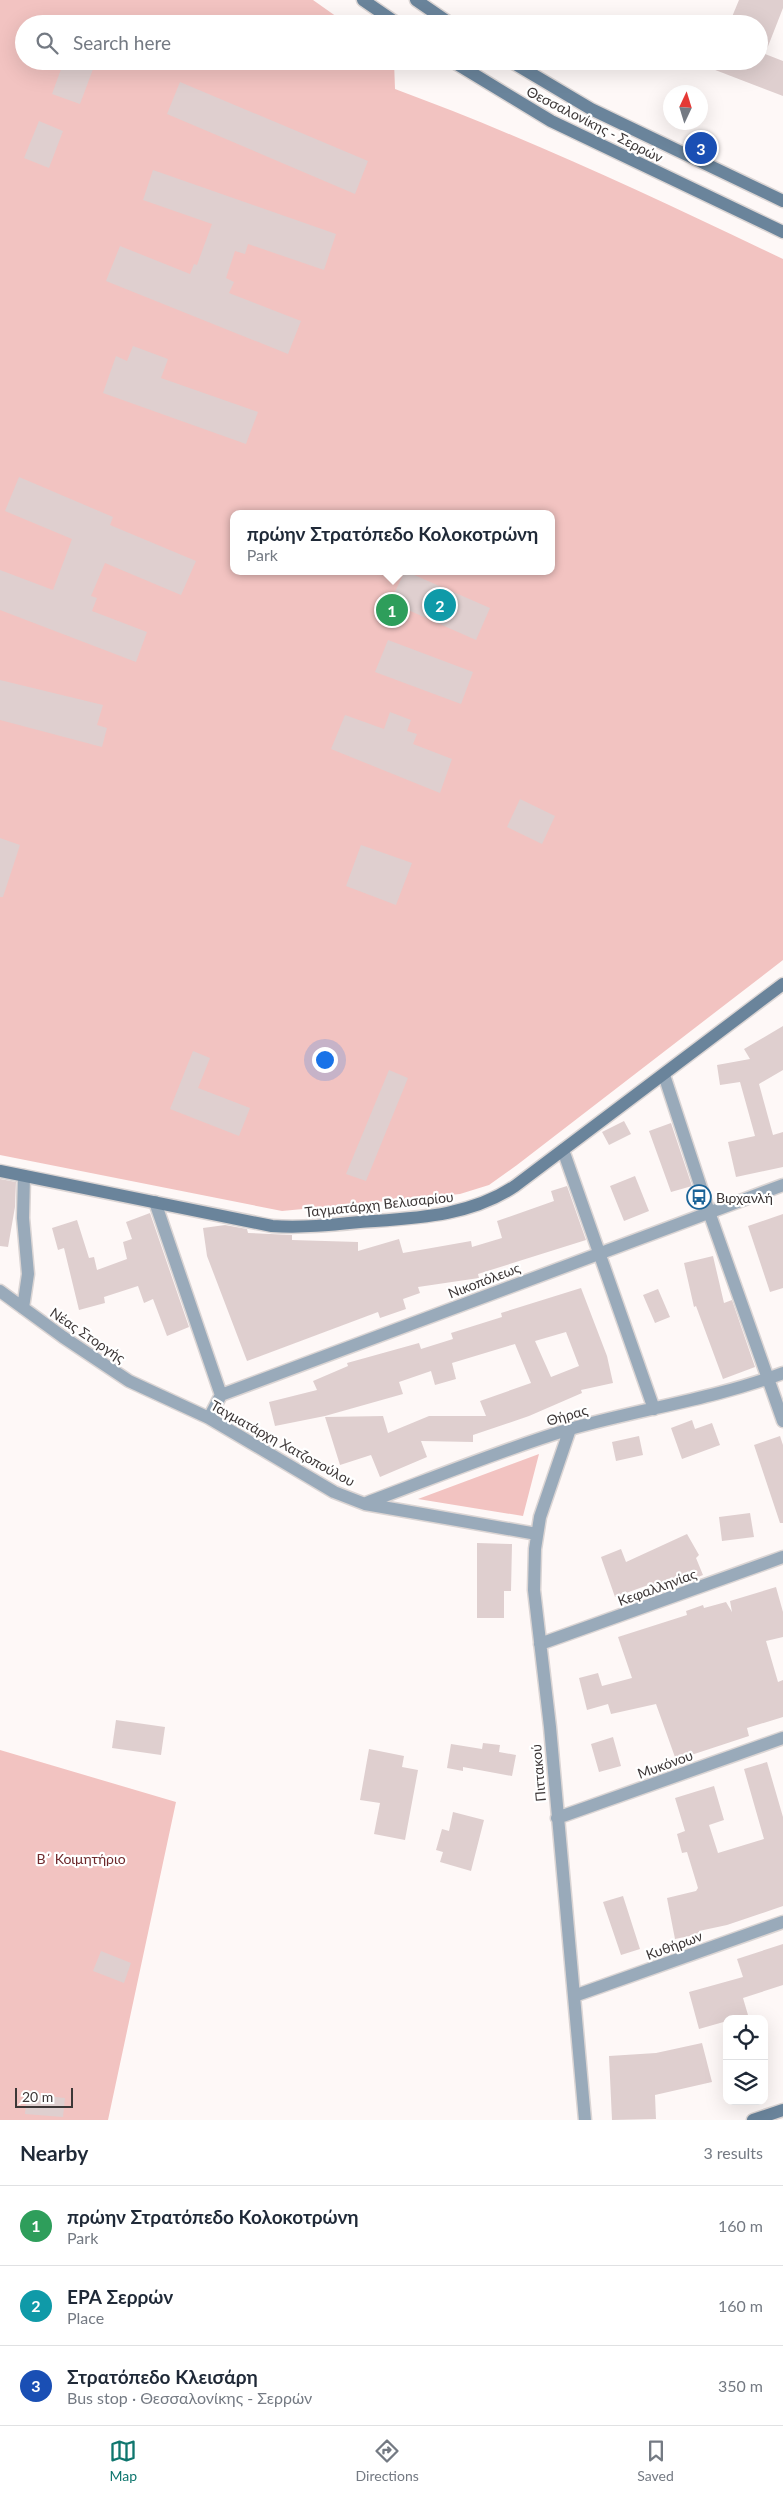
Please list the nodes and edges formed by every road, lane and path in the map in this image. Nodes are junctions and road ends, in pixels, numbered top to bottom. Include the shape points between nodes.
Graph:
1 (363, 0) edge
2 (416, 0) edge
3 (385, 15) edge
4 (438, 15) edge
5 (467, 70) edge
6 (525, 70) edge
7 (783, 201) edge
8 (783, 232) edge
9 (783, 984) edge
10 (664, 1075) junction
11 (563, 1150) junction
12 (0, 1171) edge
13 (24, 1176) junction
14 (783, 1186) edge
15 (156, 1202) junction
16 (709, 1212) junction
17 (599, 1252) junction
18 (0, 1291) edge
19 (24, 1308) junction
20 (783, 1373) edge
21 (768, 1379) junction
22 (221, 1396) junction
23 (164, 1398) joint
24 (654, 1409) junction
25 (209, 1418) junction
26 (783, 1420) edge
27 (570, 1429) junction
28 (365, 1504) junction
29 (537, 1534) junction
30 (783, 1558) edge
31 (540, 1644) junction
32 (783, 1738) edge
33 (557, 1818) junction
34 (783, 1922) edge
35 (574, 1996) junction
36 (783, 2110) edge
37 (585, 2120) edge
38 (753, 2120) edge

1 - 3 street
2 - 4 street
5 - 8 street, Θεσσαλονίκης - Σερρών via 551,121
6 - 7 street, Θεσσαλονίκης - Σερρών via 591,109
9 - 10 street, Ταγματάρχη Βελισαρίου
10 - 11 street, Ταγματάρχη Βελισαρίου
10 - 16 street
11 - 15 street, Ταγματάρχη Βελισαρίου via 494,1199 439,1215 287,1227 244,1222
11 - 17 street
12 - 13 street, Ταγματάρχη Βελισαρίου
13 - 15 street, Ταγματάρχη Βελισαρίου
13 - 19 street via 23,1218 28,1274
14 - 16 street, Νικοπόλεως
15 - 22 street, Ταγματάρχη Χατζοπούλου
16 - 17 street, Νικοπόλεως
16 - 21 street
17 - 22 street, Νικοπόλεως
17 - 24 street
18 - 19 street, Νέας Στοργής
19 - 23 street, Νέας Στοργής via 106,1367
20 - 21 street, Θήρας
21 - 24 street, Θήρας
21 - 26 street
22 - 25 street
23 - 25 street, Ταγματάρχη Χατζοπούλου
24 - 27 street, Θήρας
25 - 28 street, Ταγματάρχη Χατζοπούλου via 334,1492
27 - 28 street, Θήρας
27 - 29 street, Πιττακού
28 - 29 street, Ταγματάρχη Χατζοπούλου
29 - 31 street, Πιττακού via 534,1590
30 - 31 street, Κεφαλληνίας
31 - 33 street, Πιττακού
32 - 33 street, Μυκόνου
33 - 35 street, Πιττακού
34 - 35 street, Κυθήρων
35 - 37 street, Πιττακού
36 - 38 street

